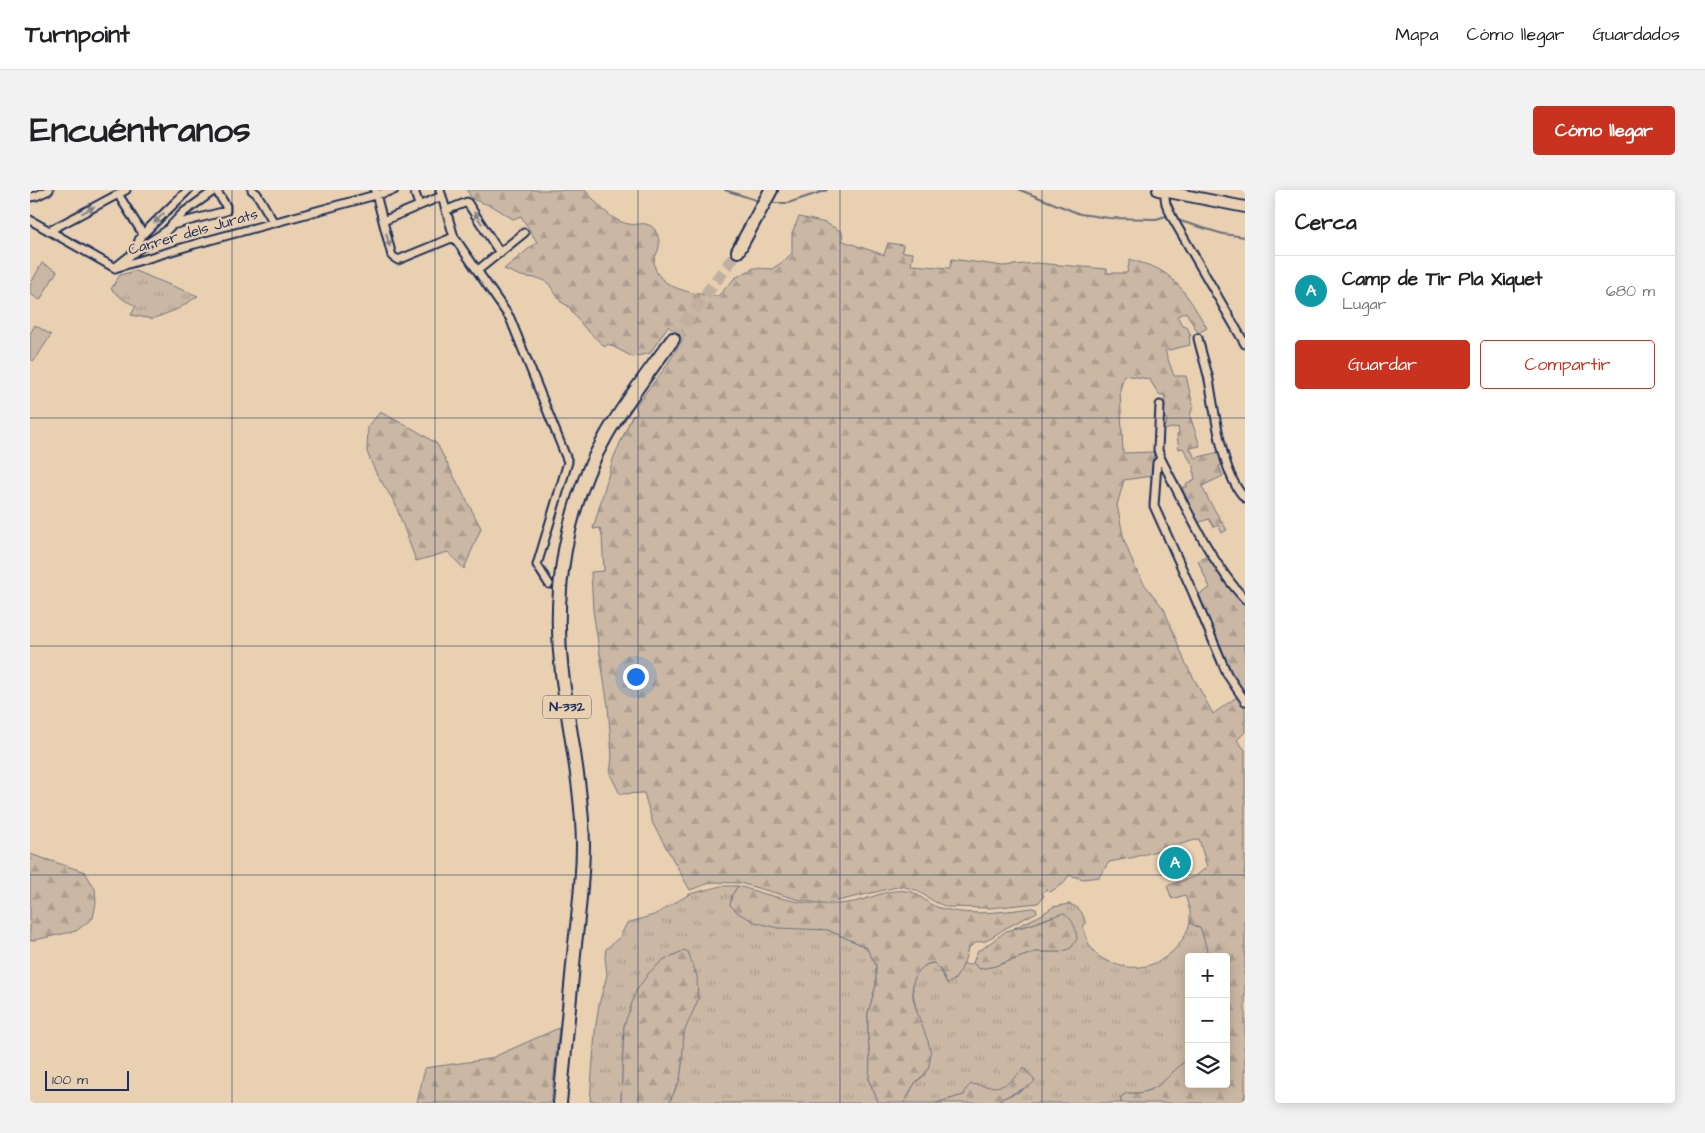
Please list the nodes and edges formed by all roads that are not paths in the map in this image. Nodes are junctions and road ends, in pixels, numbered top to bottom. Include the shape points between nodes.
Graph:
1 (49, 190) edge
2 (126, 190) edge
3 (188, 190) edge
4 (216, 190) edge
5 (252, 190) edge
6 (394, 190) edge
7 (414, 190) edge
8 (772, 190) edge
9 (776, 190) edge
10 (1161, 191) edge
11 (376, 192) edge
12 (441, 193) edge
13 (118, 194) junction
14 (30, 197) edge
15 (419, 205) junction
16 (1245, 207) edge
17 (447, 210) junction
18 (759, 214) junction
19 (30, 220) edge
20 (383, 221) junction
21 (274, 223) junction
22 (172, 225) junction
23 (49, 231) junction
24 (524, 233) dead end
25 (143, 234) junction
26 (454, 237) junction
27 (136, 250) junction
28 (738, 251) tunnel mouth
29 (500, 253) junction
30 (140, 261) junction
31 (115, 268) junction
32 (478, 270) junction
33 (1198, 338) dead end
34 (673, 339) tunnel mouth
35 (1245, 344) edge
36 (1160, 405) dead end
37 (1161, 459) junction
38 (1245, 498) edge
39 (549, 584) dead end
40 (1245, 599) edge
41 (1245, 701) edge
42 (560, 1103) edge

1 - 14 street
2 - 13 street
3 -> 25 street
4 - 22 street via 184,212
4 - 22 street via 226,211
5 - 21 street
6 - 11 street, Carrer dels Jurats
7 - 15 street
8 - 18 highway
9 - 18 highway via 767,208
10 - 16 street
10 - 35 street via 1173,219
11 - 20 street
11 - 21 street, Carrer dels Jurats
12 - 15 street
12 - 17 street
23 -> 13 street
13 - 25 street
15 - 20 street
17 - 26 street
29 -> 17 street via 467,202
18 - 28 highway
19 - 23 street
20 -> 26 street via 392,256 398,260
21 - 30 street, Carrer dels Jurats
22 - 27 street
23 - 31 street
24 - 29 street
25 - 27 street
26 - 32 street
27 - 30 street via 134,258
27 - 31 street
29 - 32 street
30 - 31 street, Carrer dels Jurats
32 - 39 street via 510,318 568,462 537,564
33 - 38 street via 1224,456 1239,492
34 - 42 highway, N-332 via 621,411 595,458 572,516 563,560 558,611 559,649 577,775 583,845
36 - 37 street via 1158,450
37 - 40 street via 1213,556
37 - 41 street via 1157,463 1154,506 1227,674

